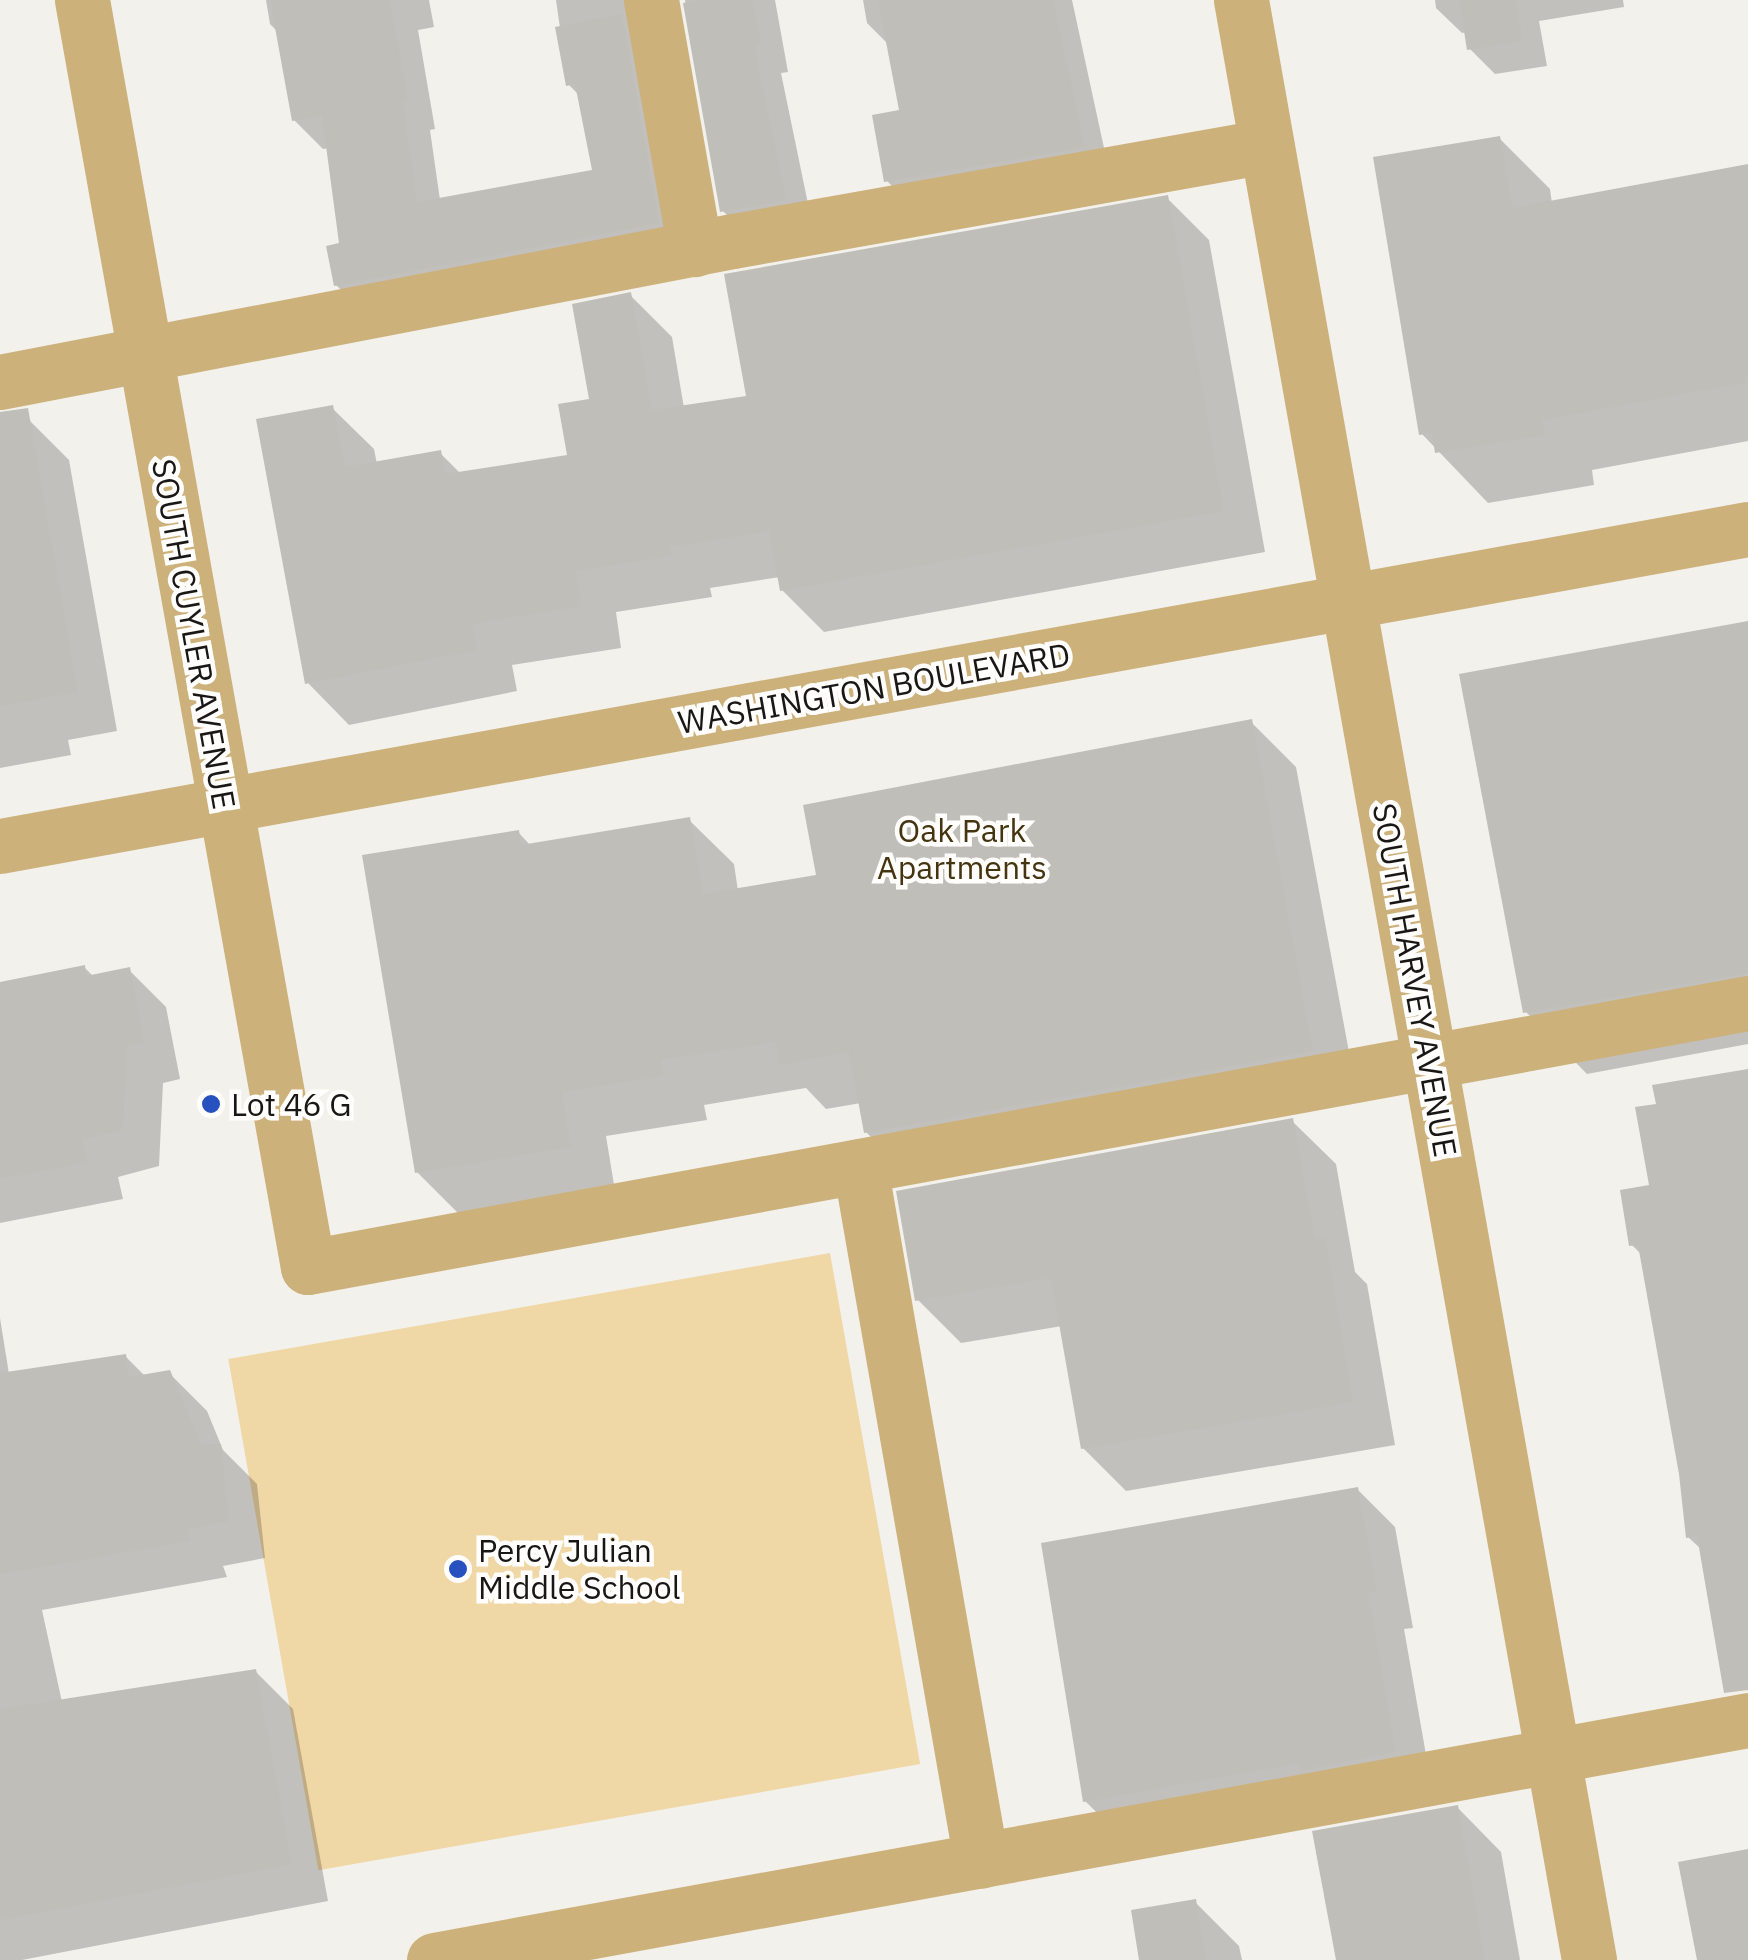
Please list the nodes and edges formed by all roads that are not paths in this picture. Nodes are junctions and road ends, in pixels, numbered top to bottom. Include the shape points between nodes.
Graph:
1 (82, 0) edge
2 (651, 0) edge
3 (1241, 0) edge
4 (1267, 146) junction
5 (695, 249) junction
6 (144, 354) junction
7 (0, 382) edge
8 (1748, 530) edge
9 (1348, 602) junction
10 (224, 806) junction
11 (0, 846) edge
12 (1748, 1003) edge
13 (1430, 1061) junction
14 (860, 1166) junction
15 (1748, 1720) edge
16 (1553, 1756) junction
17 (981, 1861) junction
18 (436, 1960) edge
19 (1590, 1960) edge

1 - 6 street, SOUTH CUYLER AVENUE
2 - 5 street
3 - 4 street, SOUTH HARVEY AVENUE
4 - 5 street
4 - 9 street, SOUTH HARVEY AVENUE
5 - 6 street
6 - 7 street
6 - 10 street, SOUTH CUYLER AVENUE
8 - 9 street, WASHINGTON BOULEVARD
9 - 10 street, WASHINGTON BOULEVARD
9 - 13 street, SOUTH HARVEY AVENUE
10 - 11 street, WASHINGTON BOULEVARD
10 - 14 street, SOUTH CUYLER AVENUE via 308,1267
12 - 13 street
13 - 14 street
13 - 16 street, SOUTH HARVEY AVENUE
14 - 17 street
15 - 16 street
16 - 17 street
16 - 19 street, SOUTH HARVEY AVENUE
17 - 18 street

